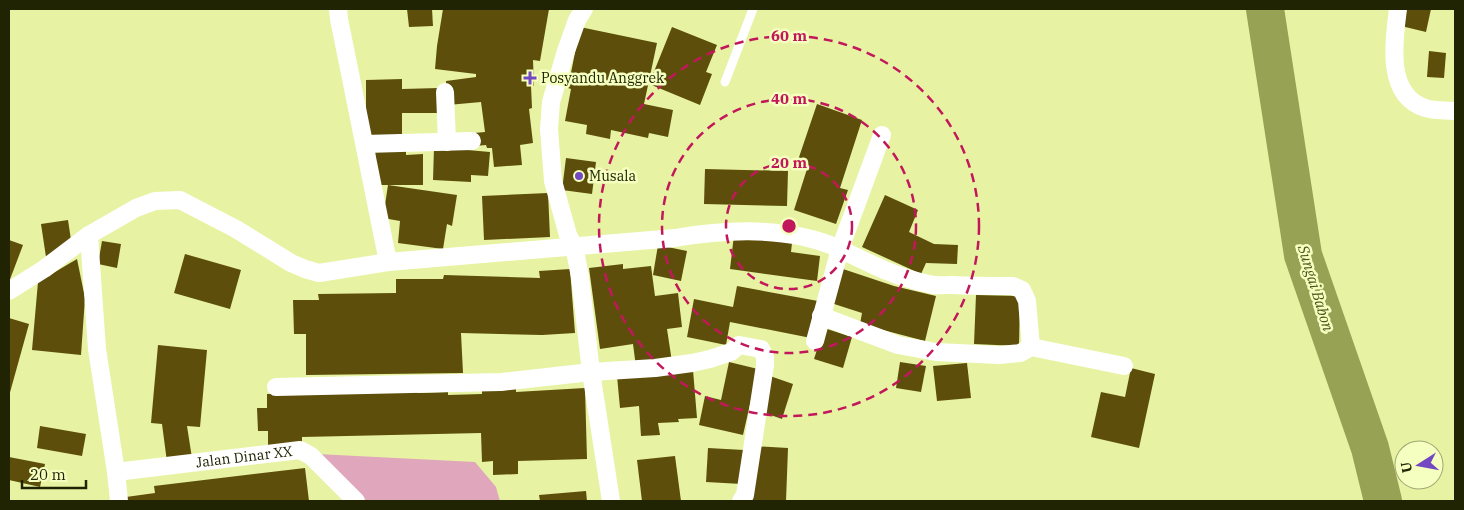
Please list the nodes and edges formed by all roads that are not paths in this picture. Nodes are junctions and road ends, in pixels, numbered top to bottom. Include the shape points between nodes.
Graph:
1 (338, 9) edge
2 (584, 9) edge
3 (753, 9) edge
4 (1398, 9) edge
5 (725, 82) dead end
6 (445, 92) dead end
7 (1455, 111) edge
8 (882, 135) dead end
9 (472, 141) dead end
10 (447, 142) junction
11 (365, 144) junction
12 (89, 236) junction
13 (574, 246) junction
14 (840, 249) junction
15 (388, 262) junction
16 (9, 291) edge
17 (822, 316) junction
18 (815, 341) dead end
19 (1031, 347) junction
20 (1124, 366) dead end
21 (591, 372) junction
22 (276, 387) dead end
23 (116, 472) junction
24 (119, 501) edge
25 (356, 501) edge
26 (611, 501) edge
27 (741, 501) edge

1 - 11 street
2 - 13 street via 577,20 551,102 549,129 553,181 568,236
3 - 5 lane
4 - 7 street via 1393,48 1397,78 1403,91 1411,101 1425,108
6 - 10 street
8 - 14 street
9 - 10 street
10 - 11 street
11 - 15 street
12 - 15 street via 136,208 155,201 180,200 305,270 319,272
12 - 16 street
12 - 23 street via 97,349
13 - 14 street via 746,231 803,236
13 - 15 street
13 - 21 street
14 - 17 street
14 - 19 street via 896,275 930,285 1013,286 1022,290 1027,301
17 - 18 street
17 - 19 street via 898,345 936,352 999,355 1020,353
19 - 20 street
21 - 22 street via 501,382
21 - 26 street
21 - 27 street via 692,363 730,352 739,345 762,350 765,365
23 - 24 street
23 - 25 street, Jalan Dinar XX via 305,451

